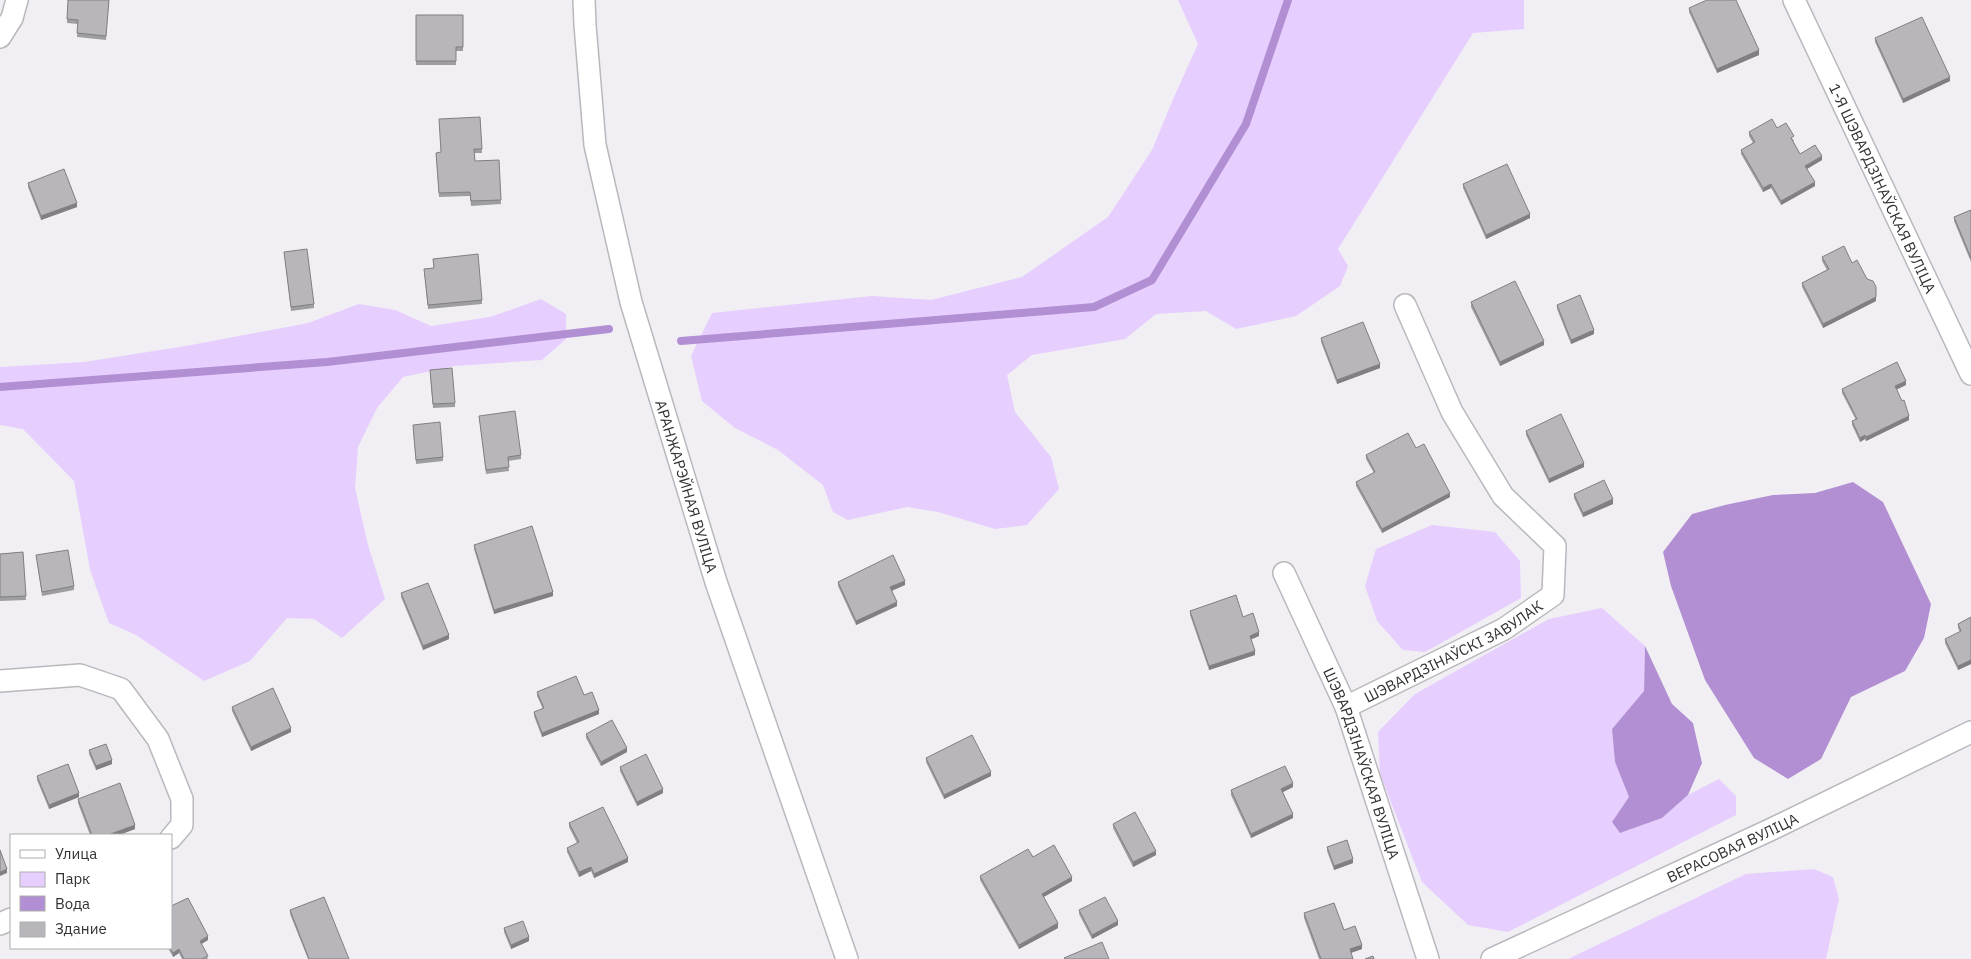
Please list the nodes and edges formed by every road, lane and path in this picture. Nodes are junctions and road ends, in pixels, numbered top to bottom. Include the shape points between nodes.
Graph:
1 (17, 0) edge
2 (584, 0) edge
3 (1794, 0) edge
4 (0, 37) edge
5 (1405, 305) dead end
6 (1971, 374) edge
7 (1284, 573) dead end
8 (0, 681) edge
9 (1346, 707) junction
10 (1971, 732) edge
11 (172, 837) edge
12 (847, 959) edge
13 (1428, 959) edge
14 (1492, 959) edge

1 - 4 street via 12,18
2 - 12 street, АРАНЖАРЭЙНАЯ ВУЛІЦА via 595,145 631,302 716,582
3 - 6 street, 1-Я ШЭВАРДЗІНАЎСКАЯ ВУЛІЦА
5 - 9 street, ШЭВАРДЗІНАЎСКІ ЗАВУЛАК via 1452,412 1503,496 1555,546 1553,595 1504,629
7 - 9 street, ШЭВАРДЗІНАЎСКАЯ ВУЛІЦА
8 - 11 street via 80,674 121,689 158,739 182,799 182,825
9 - 13 street, ШЭВАРДЗІНАЎСКАЯ ВУЛІЦА
10 - 14 street, ВЕРАСОВАЯ ВУЛІЦА

